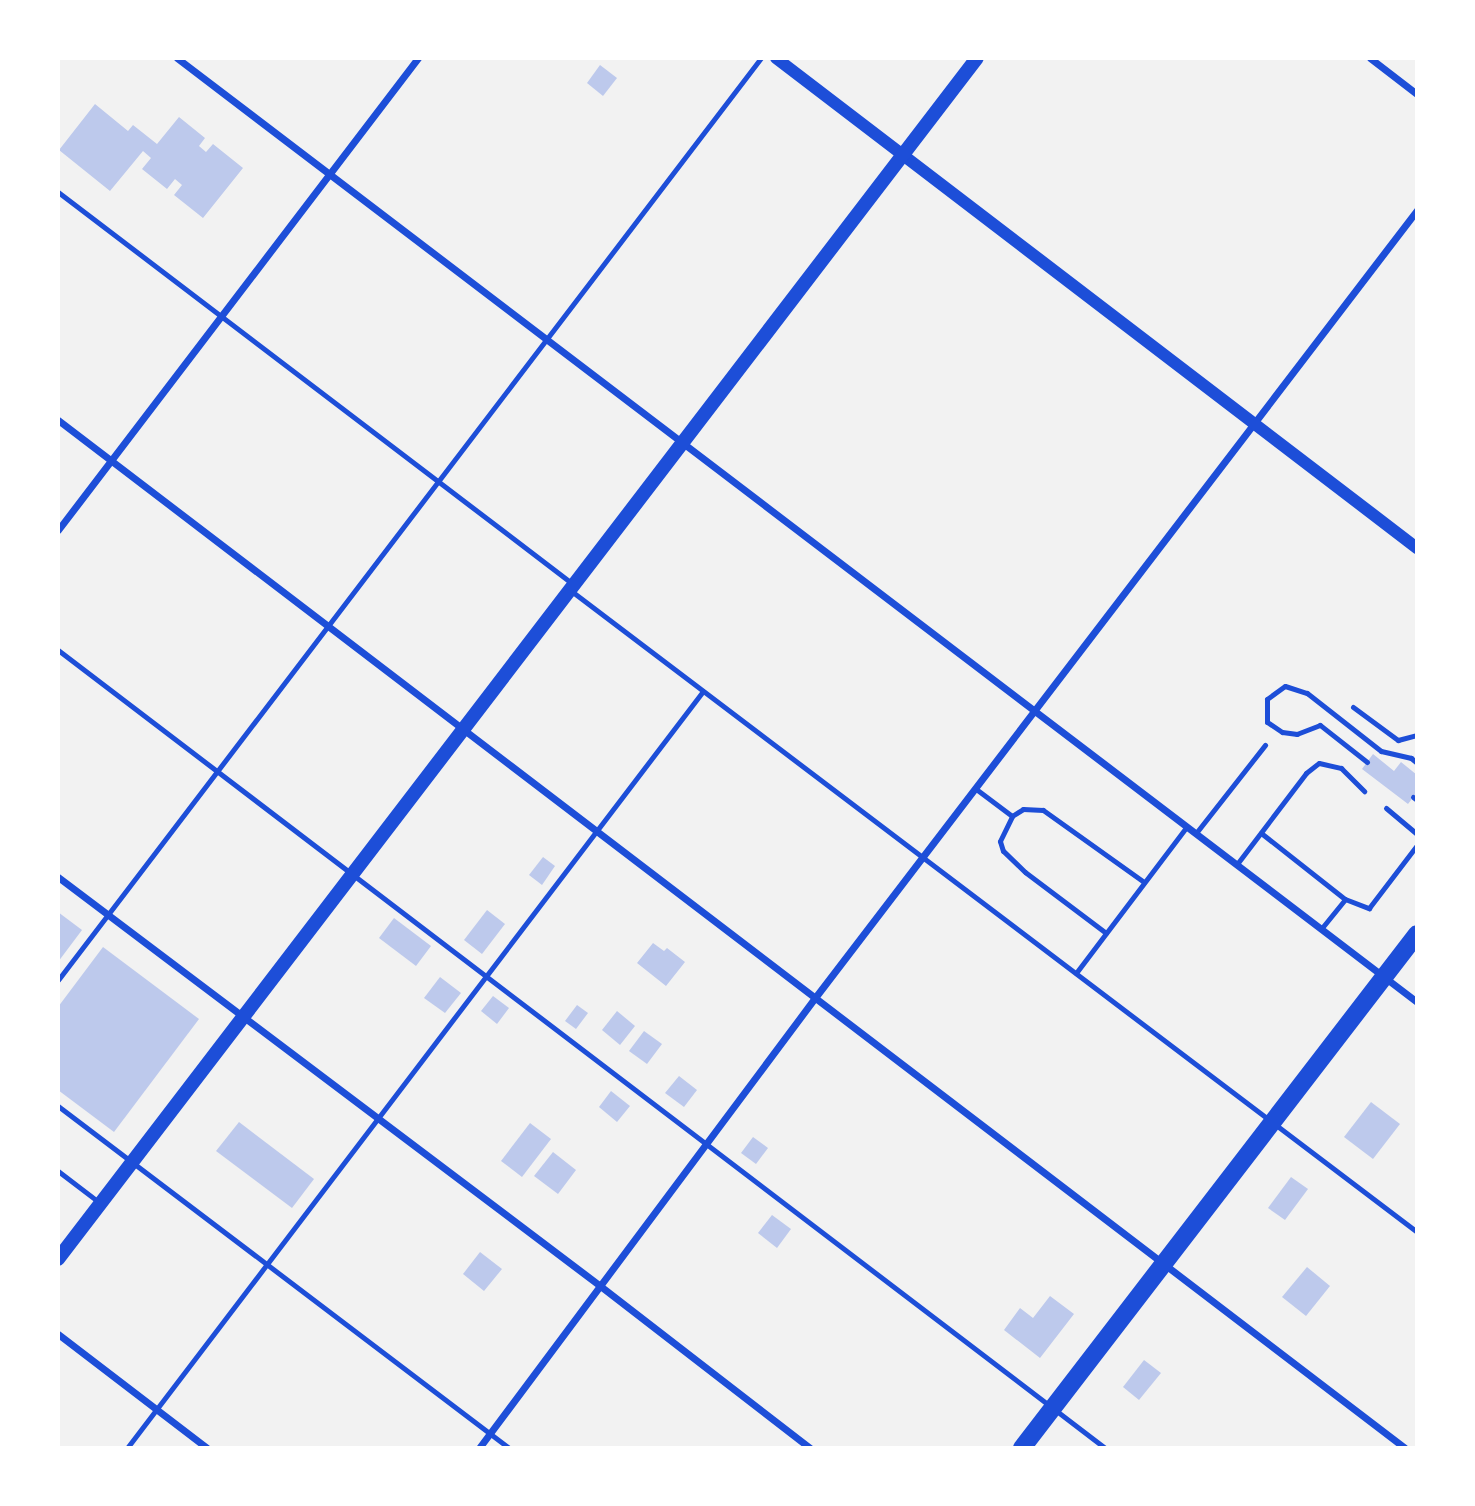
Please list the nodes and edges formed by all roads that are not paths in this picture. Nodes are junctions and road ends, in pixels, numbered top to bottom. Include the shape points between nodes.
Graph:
1 (177, 58) edge
2 (418, 58) edge
3 (761, 58) edge
4 (776, 58) edge
5 (977, 58) edge
6 (1370, 58) edge
7 (1417, 94) edge
8 (904, 155) junction
9 (330, 174) junction
10 (58, 192) edge
11 (1417, 210) edge
12 (221, 316) junction
13 (547, 339) junction
14 (58, 420) edge
15 (1254, 423) junction
16 (683, 443) junction
17 (110, 461) junction
18 (438, 481) junction
19 (58, 530) edge
20 (1417, 548) edge
21 (572, 588) junction
22 (327, 626) junction
23 (58, 650) edge
24 (704, 691) junction
25 (1353, 707) dead end
26 (1036, 712) junction
27 (463, 730) junction
28 (1417, 735) edge
29 (1265, 745) dead end
30 (1367, 762) dead end
31 (1417, 763) edge
32 (217, 772) junction
33 (976, 789) junction
34 (1364, 791) dead end
35 (1386, 808) dead end
36 (1012, 816) junction
37 (1187, 827) junction
38 (596, 832) junction
39 (1261, 833) junction
40 (1196, 834) junction
41 (1417, 834) edge
42 (1417, 845) edge
43 (923, 857) junction
44 (1237, 864) junction
45 (352, 875) junction
46 (58, 877) edge
47 (1144, 883) junction
48 (1345, 899) junction
49 (108, 915) junction
50 (1321, 929) junction
51 (1106, 933) junction
52 (1417, 934) edge
53 (1076, 973) junction
54 (486, 976) junction
55 (1384, 977) junction
56 (58, 980) edge
57 (814, 999) junction
58 (1417, 1002) edge
59 (242, 1018) junction
60 (58, 1107) edge
61 (377, 1119) junction
62 (1273, 1122) junction
63 (706, 1143) junction
64 (131, 1163) junction
65 (58, 1171) edge
66 (100, 1203) junction
67 (1417, 1232) edge
68 (58, 1259) edge
69 (266, 1265) junction
70 (1162, 1266) junction
71 (599, 1285) junction
72 (58, 1334) edge
73 (1054, 1408) junction
74 (156, 1409) junction
75 (490, 1434) junction
76 (127, 1448) edge
77 (207, 1448) edge
78 (479, 1448) edge
79 (509, 1448) edge
80 (810, 1448) edge
81 (1022, 1448) edge
82 (1105, 1448) edge
83 (1405, 1448) edge

1 - 9 street
2 - 9 street
3 - 13 lane
4 - 8 street
5 - 8 main road
6 - 7 street
8 - 15 street
8 - 16 main road
9 - 12 street
9 - 13 street
10 - 12 lane
11 - 15 street
12 - 17 street
12 - 18 lane
13 - 16 street
13 - 18 lane
14 - 17 street
15 - 20 street
15 - 26 street
16 - 21 main road
16 - 26 street
17 - 19 street
17 - 22 street
18 - 21 lane
18 - 22 lane
21 - 24 lane
21 - 27 main road
22 - 27 street
22 - 32 lane
23 - 32 lane
24 - 38 lane
24 - 43 lane
25 - 28 lane via 1398,740
26 - 33 street
26 - 37 street
27 - 38 street
27 - 45 main road
29 - 40 lane
30 - 31 lane via 1320,725 1297,734 1282,732 1267,722 1267,699 1285,685 1307,693 1381,751
32 - 45 lane
32 - 49 lane
33 - 36 lane
33 - 43 street
34 - 39 lane via 1341,768 1319,763 1306,773
35 - 41 lane
36 - 47 lane via 1023,809 1043,810
36 - 51 lane via 1000,841 1003,851
37 - 40 street
37 - 47 lane
38 - 54 lane
38 - 57 street
39 - 44 lane
39 - 48 lane
40 - 44 street
42 - 48 lane via 1369,908
43 - 53 lane
43 - 57 street
44 - 50 street
45 - 54 lane
45 - 59 main road
46 - 49 street
47 - 51 lane
48 - 50 lane
49 - 56 lane
49 - 59 street
50 - 55 street
51 - 53 lane
52 - 55 main road
53 - 62 lane
54 - 61 lane
54 - 63 lane
55 - 58 street
55 - 62 main road
57 - 63 street
57 - 70 street
59 - 61 street
59 - 64 main road
60 - 64 lane
61 - 69 lane
61 - 71 street
62 - 67 lane
62 - 70 main road
63 - 71 street
63 - 73 lane
64 - 66 main road
64 - 69 lane
65 - 66 lane
66 - 68 main road
69 - 74 lane
69 - 75 lane
70 - 73 main road
70 - 83 street
71 - 75 street
71 - 80 street
72 - 74 street
73 - 81 main road
73 - 82 lane
74 - 76 lane
74 - 77 street
75 - 78 street
75 - 79 lane

